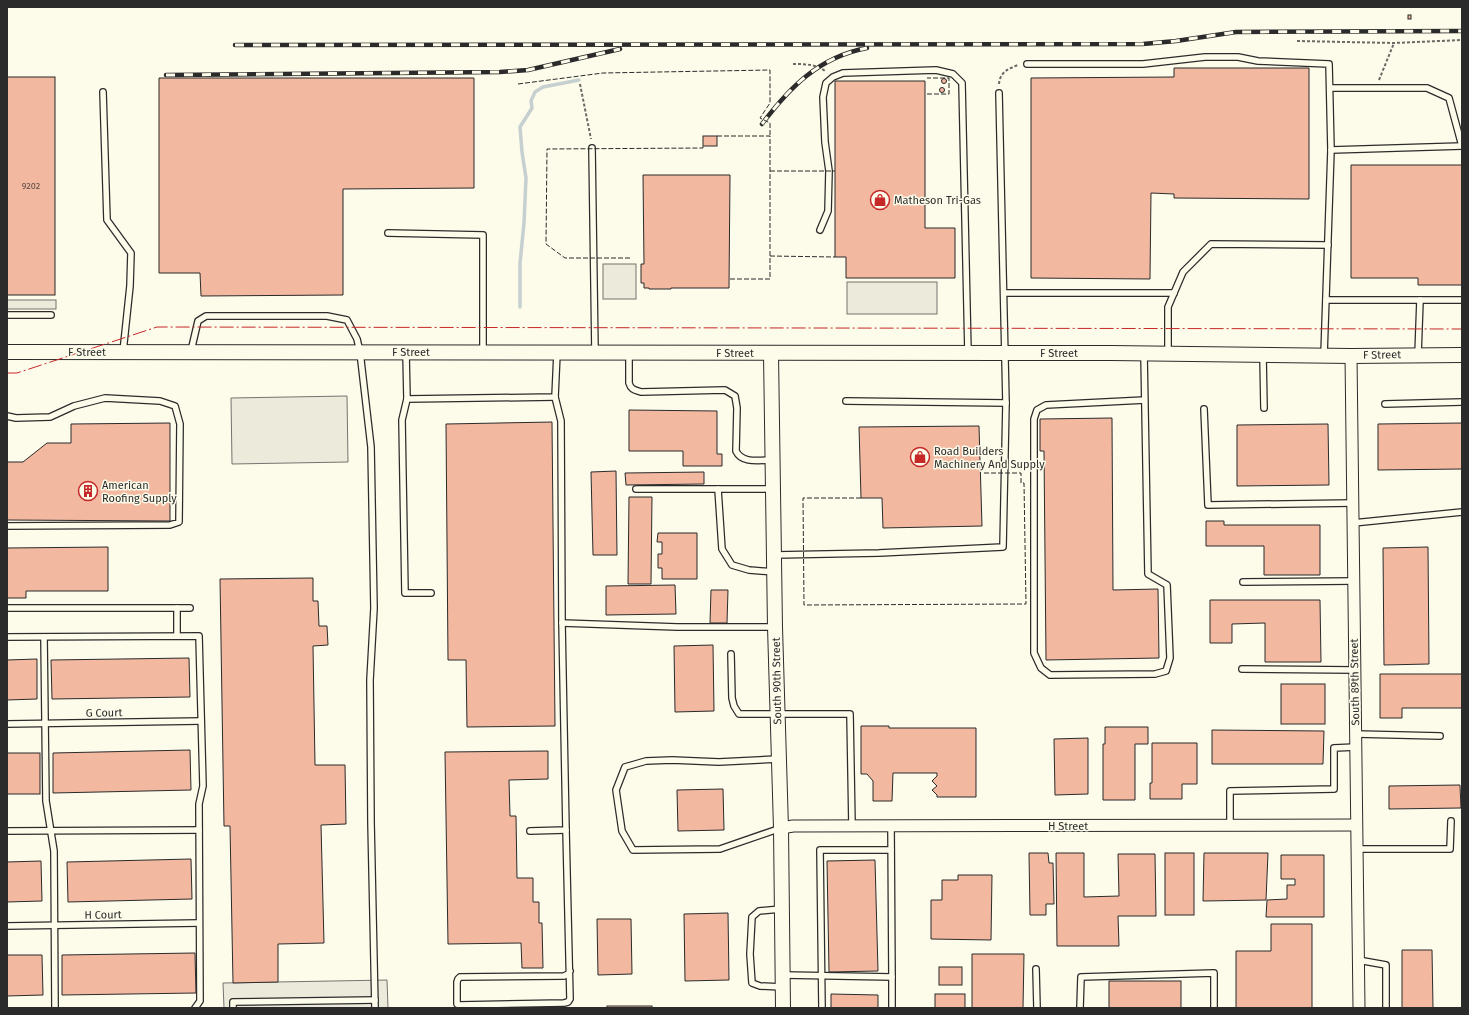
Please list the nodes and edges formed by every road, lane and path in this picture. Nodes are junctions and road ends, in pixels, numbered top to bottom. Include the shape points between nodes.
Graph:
1 (1462, 40) edge
2 (1297, 41) dead end
3 (1394, 43) junction
4 (793, 64) dead end
5 (1027, 64) joint
6 (833, 77) junction
7 (580, 84) dead end
8 (1330, 88) junction
9 (1376, 88) junction
10 (103, 92) dead end
11 (999, 93) joint
12 (1462, 146) edge
13 (592, 148) joint
14 (1331, 150) junction
15 (820, 230) dead end
16 (388, 233) dead end
17 (1328, 245) junction
18 (1004, 293) junction
19 (1174, 293) junction
20 (1326, 300) junction
21 (1420, 300) junction
22 (1462, 300) edge
23 (7, 315) edge
24 (51, 315) dead end
25 (7, 352) edge
26 (123, 352) junction
27 (191, 352) junction
28 (360, 352) junction
29 (406, 352) junction
30 (483, 353) junction
31 (557, 353) junction
32 (595, 353) junction
33 (629, 353) junction
34 (1005, 353) junction
35 (1144, 353) junction
36 (772, 354) junction
37 (968, 354) junction
38 (1168, 354) junction
39 (1263, 354) junction
40 (1324, 355) junction
41 (1418, 355) junction
42 (1462, 355) edge
43 (1351, 356) junction
44 (555, 397) junction
45 (407, 399) junction
46 (1145, 400) junction
47 (846, 402) dead end
48 (1462, 402) edge
49 (1006, 403) junction
50 (1385, 404) dead end
51 (1264, 408) dead end
52 (1204, 409) dead end
53 (7, 416) edge
54 (773, 460) junction
55 (636, 489) dead end
56 (718, 489) junction
57 (773, 489) junction
58 (1352, 503) junction
59 (1462, 512) edge
60 (1352, 523) junction
61 (7, 526) edge
62 (775, 555) junction
63 (775, 572) junction
64 (1353, 581) junction
65 (1243, 582) dead end
66 (431, 593) dead end
67 (7, 608) edge
68 (177, 608) junction
69 (190, 608) dead end
70 (562, 623) junction
71 (776, 627) junction
72 (177, 636) junction
73 (7, 637) edge
74 (44, 637) junction
75 (731, 654) dead end
76 (1242, 669) dead end
77 (1354, 670) junction
78 (777, 714) junction
79 (201, 721) junction
80 (7, 724) edge
81 (45, 724) junction
82 (1356, 734) junction
83 (1440, 736) dead end
84 (1356, 747) junction
85 (779, 759) junction
86 (1451, 821) dead end
87 (1356, 825) junction
88 (852, 826) junction
89 (891, 826) junction
90 (1230, 826) junction
91 (781, 828) junction
92 (199, 830) junction
93 (566, 830) junction
94 (7, 831) edge
95 (51, 831) junction
96 (530, 831) dead end
97 (1356, 849) junction
98 (891, 850) junction
99 (781, 909) junction
100 (199, 923) junction
101 (53, 925) junction
102 (7, 926) edge
103 (1358, 960) junction
104 (1036, 969) dead end
105 (570, 971) junction
106 (822, 977) junction
107 (892, 977) junction
108 (782, 981) junction
109 (375, 1000) junction
110 (54, 1008) edge
111 (195, 1008) edge
112 (233, 1008) edge
113 (375, 1008) edge
114 (783, 1008) edge
115 (822, 1008) edge
116 (892, 1008) edge
117 (1037, 1008) edge
118 (1080, 1008) edge
119 (1214, 1008) edge
120 (1359, 1008) edge
121 (1386, 1008) edge

1 - 3 path
2 - 3 path
3 - 9 path
4 - 6 path via 821,68
5 - 8 lane via 1143,64 1205,57 1329,64
5 - 11 path via 1007,69 1000,78
6 - 15 lane via 826,83 823,97 829,171 828,211
6 - 37 lane via 843,74 936,70 953,74 962,83
7 - 13 path
8 - 9 lane
8 - 14 lane
9 - 12 lane via 1427,88 1449,98
10 - 26 lane via 107,220 131,253
11 - 18 lane
12 - 14 lane
13 - 32 lane
14 - 17 lane
16 - 30 lane via 483,235
17 - 19 lane via 1210,244 1183,272
17 - 20 lane
18 - 19 lane
18 - 34 lane
19 - 38 lane via 1168,307
20 - 21 lane
20 - 40 lane
21 - 22 lane
21 - 41 lane
23 - 24 lane
25 - 26 street, F Street
26 - 27 street, F Street
27 - 28 street, F Street
27 - 28 lane via 198,321 206,316 269,315 327,316 347,320 357,339
28 - 29 street, F Street
28 - 109 lane via 371,447 374,608 370,680 371,822
29 - 30 street, F Street
29 - 45 lane
30 - 31 street, F Street
31 - 32 street, F Street
31 - 44 lane
32 - 33 street, F Street
33 - 36 street, F Street
33 - 54 lane via 629,383 634,390 730,392 735,396 737,408 738,456 745,459
34 - 35 street, F Street
34 - 37 street, F Street
34 - 49 lane
35 - 38 street, F Street
35 - 46 lane
36 - 37 street, F Street
36 - 54 street, South 90th Street
38 - 39 street, F Street
39 - 40 street, F Street
39 - 51 lane
40 - 43 street, F Street
41 - 42 street, F Street
41 - 43 street, F Street
43 - 58 street, South 89th Street
44 - 45 lane
44 - 70 lane via 561,421
45 - 66 lane via 402,420 404,593
46 - 46 lane via 1148,574 1167,585 1170,658 1166,671 1155,674 1050,675 1041,668 1034,652 1034,419 1037,410 1046,404
47 - 49 lane
48 - 50 lane
49 - 62 lane via 1003,547
52 - 58 lane via 1208,505
53 - 61 lane via 50,416 74,406 105,398 160,401 175,406 180,424 179,522 170,525
54 - 57 street, South 90th Street
55 - 56 lane
56 - 57 lane
56 - 63 lane via 722,549 732,565 749,570
57 - 62 street, South 90th Street
58 - 60 street, South 89th Street
59 - 60 lane
60 - 64 street, South 89th Street
62 - 63 street, South 90th Street
63 - 71 street, South 90th Street
64 - 65 lane
64 - 77 street, South 89th Street
67 - 68 lane
68 - 69 lane
68 - 72 lane
70 - 71 lane
70 - 93 lane
71 - 78 street, South 90th Street
72 - 74 lane
72 - 79 lane via 199,636
73 - 74 lane
74 - 81 lane
75 - 78 lane via 732,698 739,714
76 - 77 lane
77 - 82 street, South 89th Street
78 - 85 street, South 90th Street
78 - 88 lane via 850,714
79 - 81 lane, G Court
79 - 92 lane via 203,786 199,804
80 - 81 lane, G Court
81 - 95 lane via 46,801
82 - 83 lane
82 - 84 street, South 89th Street
84 - 87 street, South 89th Street
84 - 90 lane via 1334,748 1334,789 1230,791
85 - 91 street, South 90th Street
85 - 91 lane via 719,762 646,761 625,767 616,790 622,831 633,850 720,848
86 - 97 lane via 1450,849
87 - 90 street, H Street
87 - 97 street, South 89th Street
88 - 89 street, H Street
88 - 91 street, H Street
89 - 90 street, H Street
89 - 98 lane
91 - 99 street, South 90th Street
92 - 95 lane
92 - 100 lane
93 - 96 lane
93 - 105 lane
94 - 95 lane
95 - 101 lane via 54,851
97 - 103 street, South 89th Street
98 - 106 lane via 820,850
98 - 107 lane
99 - 108 street, South 90th Street
99 - 108 lane via 759,911 752,917 750,954 752,982 760,986
100 - 101 lane, H Court
100 - 111 lane via 200,1001
101 - 102 lane, H Court
101 - 110 lane
103 - 120 street, South 89th Street
103 - 121 lane via 1386,966
104 - 117 lane
105 - 105 lane via 564,976 460,978 457,982 457,1004 564,1004 570,999
106 - 107 lane
106 - 108 lane
106 - 115 lane
107 - 116 lane
108 - 114 street, South 90th Street
109 - 112 lane via 233,1002
109 - 113 lane
118 - 119 lane via 1081,978 1214,973

